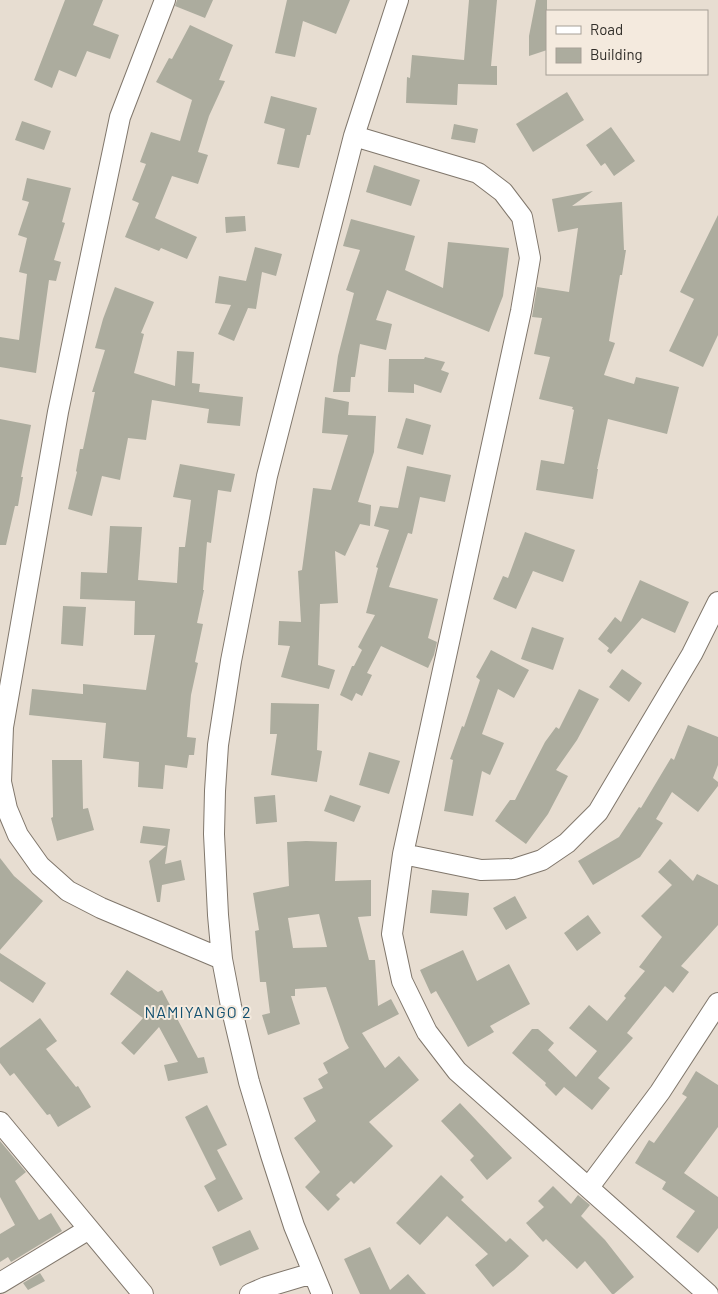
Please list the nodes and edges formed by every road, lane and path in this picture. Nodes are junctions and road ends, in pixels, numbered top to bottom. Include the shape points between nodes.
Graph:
1 (165, 0) edge
2 (398, 0) edge
3 (354, 136) junction
4 (718, 602) edge
5 (403, 854) junction
6 (222, 959) junction
7 (718, 1003) edge
8 (0, 1122) edge
9 (589, 1187) junction
10 (89, 1229) junction
11 (313, 1273) junction
12 (0, 1283) edge
13 (143, 1294) edge
14 (250, 1294) edge
15 (322, 1294) edge
16 (708, 1294) edge

1 - 6 street via 120,117 58,412 4,717 1,782 7,809 18,835 40,866 68,891
2 - 3 street
3 - 5 street via 478,173 503,192 522,217 530,258
3 - 6 street via 268,476 218,744 214,834
4 - 5 street via 692,654 598,812 567,843 542,860 514,869 481,870
5 - 9 street via 392,934 402,981 427,1032 457,1071
6 - 11 street via 260,1119 294,1226
7 - 9 street via 660,1092
8 - 10 street
9 - 16 street
10 - 12 street
10 - 13 street
11 - 14 street
11 - 15 street

